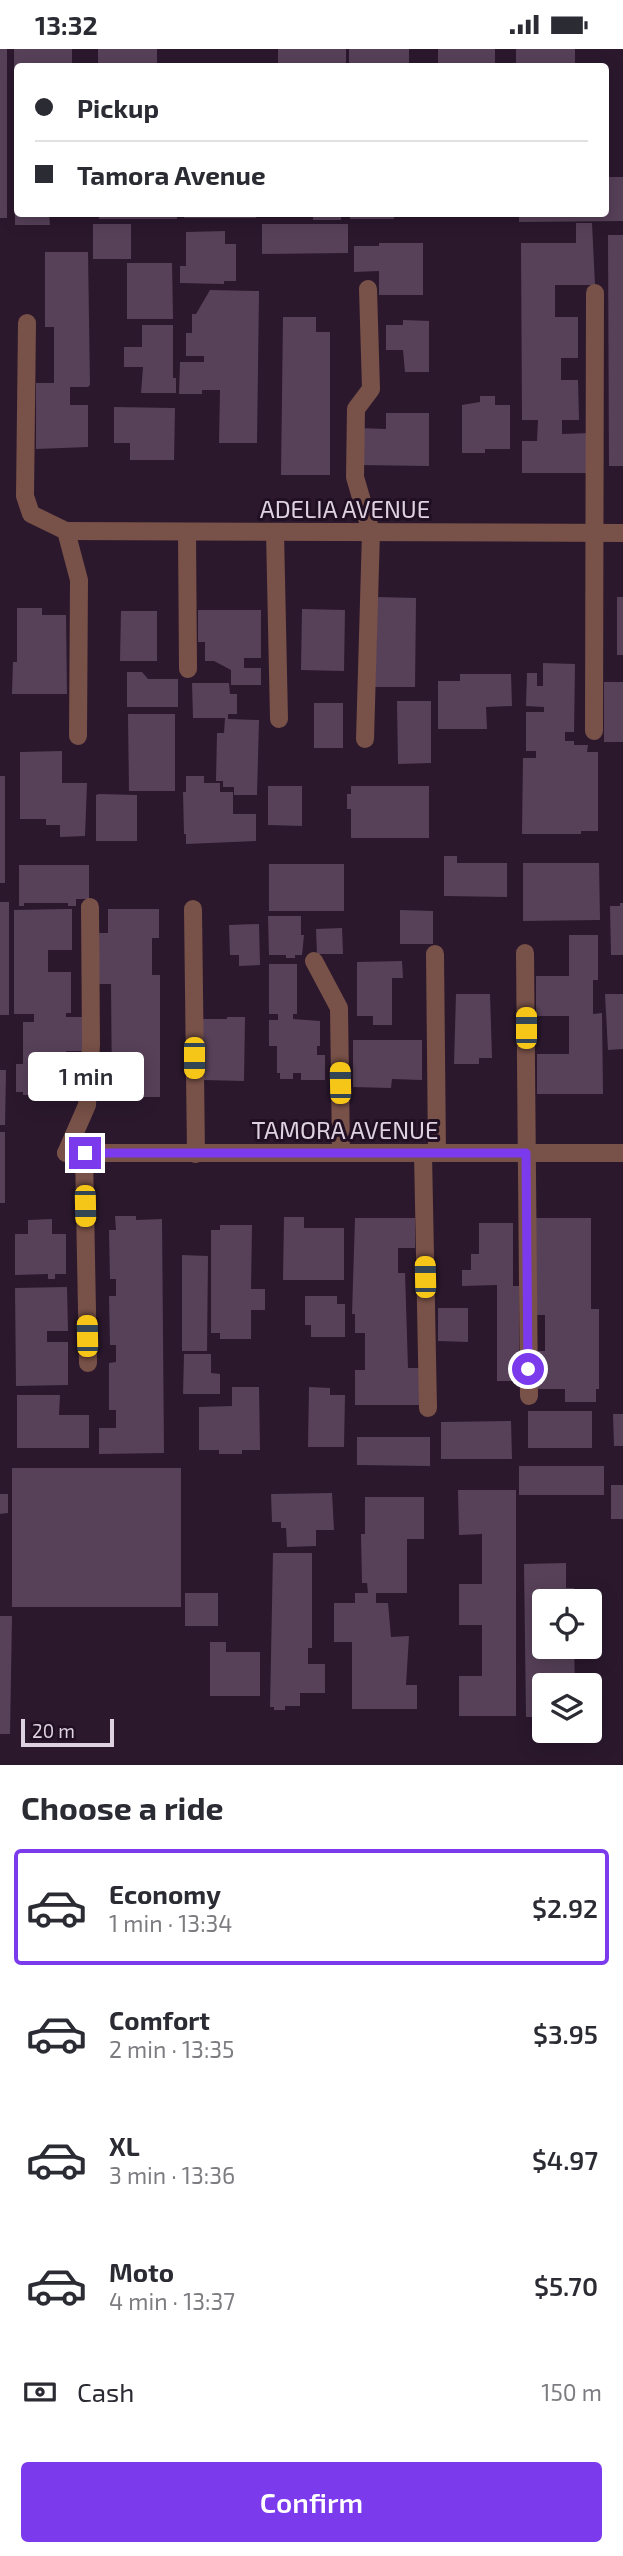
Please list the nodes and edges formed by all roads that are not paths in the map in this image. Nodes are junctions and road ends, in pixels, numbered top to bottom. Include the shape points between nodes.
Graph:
1 (368, 289) dead end
2 (595, 293) dead end
3 (27, 323) dead end
4 (66, 531) junction
5 (187, 532) junction
6 (275, 532) junction
7 (371, 532) junction
8 (596, 533) junction
9 (623, 533) edge
10 (188, 669) dead end
11 (279, 719) dead end
12 (594, 731) dead end
13 (78, 736) dead end
14 (365, 739) dead end
15 (90, 907) dead end
16 (193, 909) dead end
17 (525, 953) dead end
18 (435, 954) dead end
19 (314, 961) dead end
20 (76, 1153) junction
21 (341, 1153) junction
22 (430, 1153) junction
23 (526, 1153) junction
24 (623, 1153) edge
25 (196, 1154) junction
26 (88, 1363) dead end
27 (529, 1396) dead end
28 (428, 1408) dead end

1 - 7 street via 371,389 356,409 355,477
2 - 8 street
3 - 4 street via 25,496 31,514
4 - 5 street, ADELIA AVENUE
4 - 13 street via 79,580
5 - 6 street, ADELIA AVENUE
5 - 10 street
6 - 7 street, ADELIA AVENUE
6 - 11 street
7 - 8 street, ADELIA AVENUE
7 - 14 street
8 - 9 street, ADELIA AVENUE
8 - 12 street
15 - 20 street via 91,1045
16 - 25 street
17 - 23 street
18 - 22 street
19 - 21 street via 339,1008
20 - 25 street, TAMORA AVENUE
20 - 26 street
21 - 22 street, TAMORA AVENUE
21 - 25 street, TAMORA AVENUE
22 - 23 street, TAMORA AVENUE
22 - 28 street
23 - 24 street, TAMORA AVENUE
23 - 27 street

